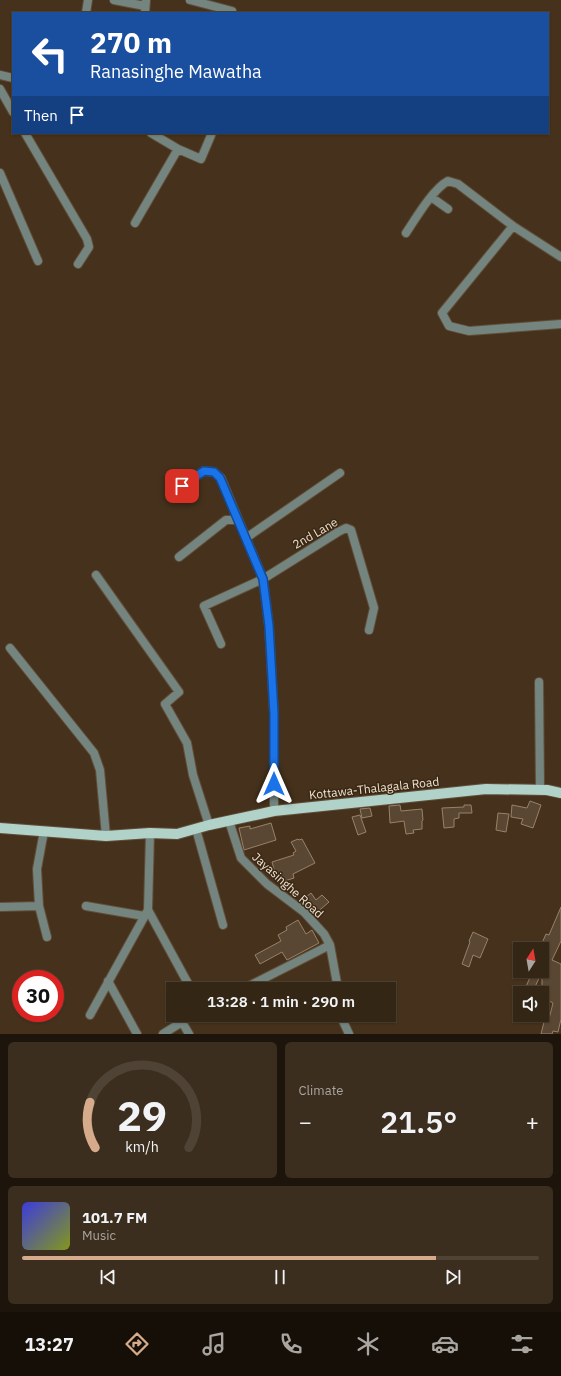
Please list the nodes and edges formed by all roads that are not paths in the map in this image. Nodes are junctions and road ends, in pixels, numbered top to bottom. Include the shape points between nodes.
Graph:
1 (88, 0) edge
2 (114, 0) edge
3 (190, 0) edge
4 (145, 6) edge
5 (232, 11) dead end
6 (86, 12) edge
7 (0, 75) edge
8 (12, 78) edge
9 (0, 89) edge
10 (12, 110) edge
11 (26, 134) edge
12 (153, 134) edge
13 (212, 134) edge
14 (178, 149) junction
15 (0, 173) edge
16 (431, 197) junction
17 (448, 209) dead end
18 (135, 223) dead end
19 (513, 226) junction
20 (406, 233) dead end
21 (561, 257) edge
22 (38, 261) dead end
23 (78, 264) dead end
24 (561, 324) edge
25 (340, 473) dead end
26 (171, 493) dead end
27 (238, 520) junction
28 (246, 538) junction
29 (179, 557) dead end
30 (96, 575) dead end
31 (263, 579) junction
32 (369, 630) dead end
33 (221, 644) dead end
34 (10, 648) dead end
35 (541, 685) dead end
36 (542, 790) junction
37 (561, 792) edge
38 (274, 811) junction
39 (229, 821) junction
40 (209, 825) junction
41 (0, 828) edge
42 (196, 829) junction
43 (44, 831) junction
44 (150, 833) junction
45 (106, 836) junction
46 (40, 906) junction
47 (86, 906) dead end
48 (0, 907) edge
49 (146, 913) junction
50 (222, 925) dead end
51 (47, 937) dead end
52 (330, 945) junction
53 (108, 981) junction
54 (187, 982) edge
55 (257, 982) edge
56 (337, 982) edge
57 (90, 1014) dead end
58 (182, 1022) joint
59 (343, 1022) edge
60 (138, 1034) edge
61 (163, 1034) edge
62 (189, 1034) edge
63 (349, 1034) edge

1 - 6 street
2 - 4 street
3 - 5 street
7 - 8 street
9 - 10 street
11 - 23 street via 87,239 89,248
12 - 14 street
13 - 14 street via 201,159
14 - 18 street
15 - 22 street
16 - 17 street
16 - 19 street via 442,184 454,182
16 - 20 street
19 - 21 street
19 - 24 street via 442,313 449,326 469,331
25 - 28 street
26 - 27 street via 204,471 214,472 220,478
27 - 28 street
27 - 29 street via 226,520
28 - 31 street
30 - 40 street via 179,692 165,704 187,743 193,775
31 - 32 street, 2nd Lane via 338,532 346,528 352,530 374,608
31 - 33 street via 204,606
31 - 38 street via 269,626 274,714
34 - 45 street via 94,753 100,770
35 - 36 street
36 - 37 main road, Kottawa-Thalagala Road
36 - 38 main road, Kottawa-Thalagala Road via 486,789
38 - 39 main road, Kottawa-Thalagala Road
39 - 40 main road, Kottawa-Thalagala Road
39 - 52 street, Jayasinghe Road via 241,858 267,884 304,912 324,934
40 - 42 main road, Kottawa-Thalagala Road
41 - 43 main road, Kottawa-Thalagala Road
42 - 44 main road, Kottawa-Thalagala Road via 177,834
42 - 50 street
43 - 45 main road, Kottawa-Thalagala Road
43 - 46 street via 37,869
44 - 45 main road, Kottawa-Thalagala Road
44 - 49 street
46 - 48 street
46 - 51 street
47 - 49 street
49 - 53 street
49 - 54 street
52 - 55 street
52 - 56 street, Jayasinghe Road
53 - 57 street
53 - 60 street
58 - 61 street
58 - 62 street
59 - 63 street

